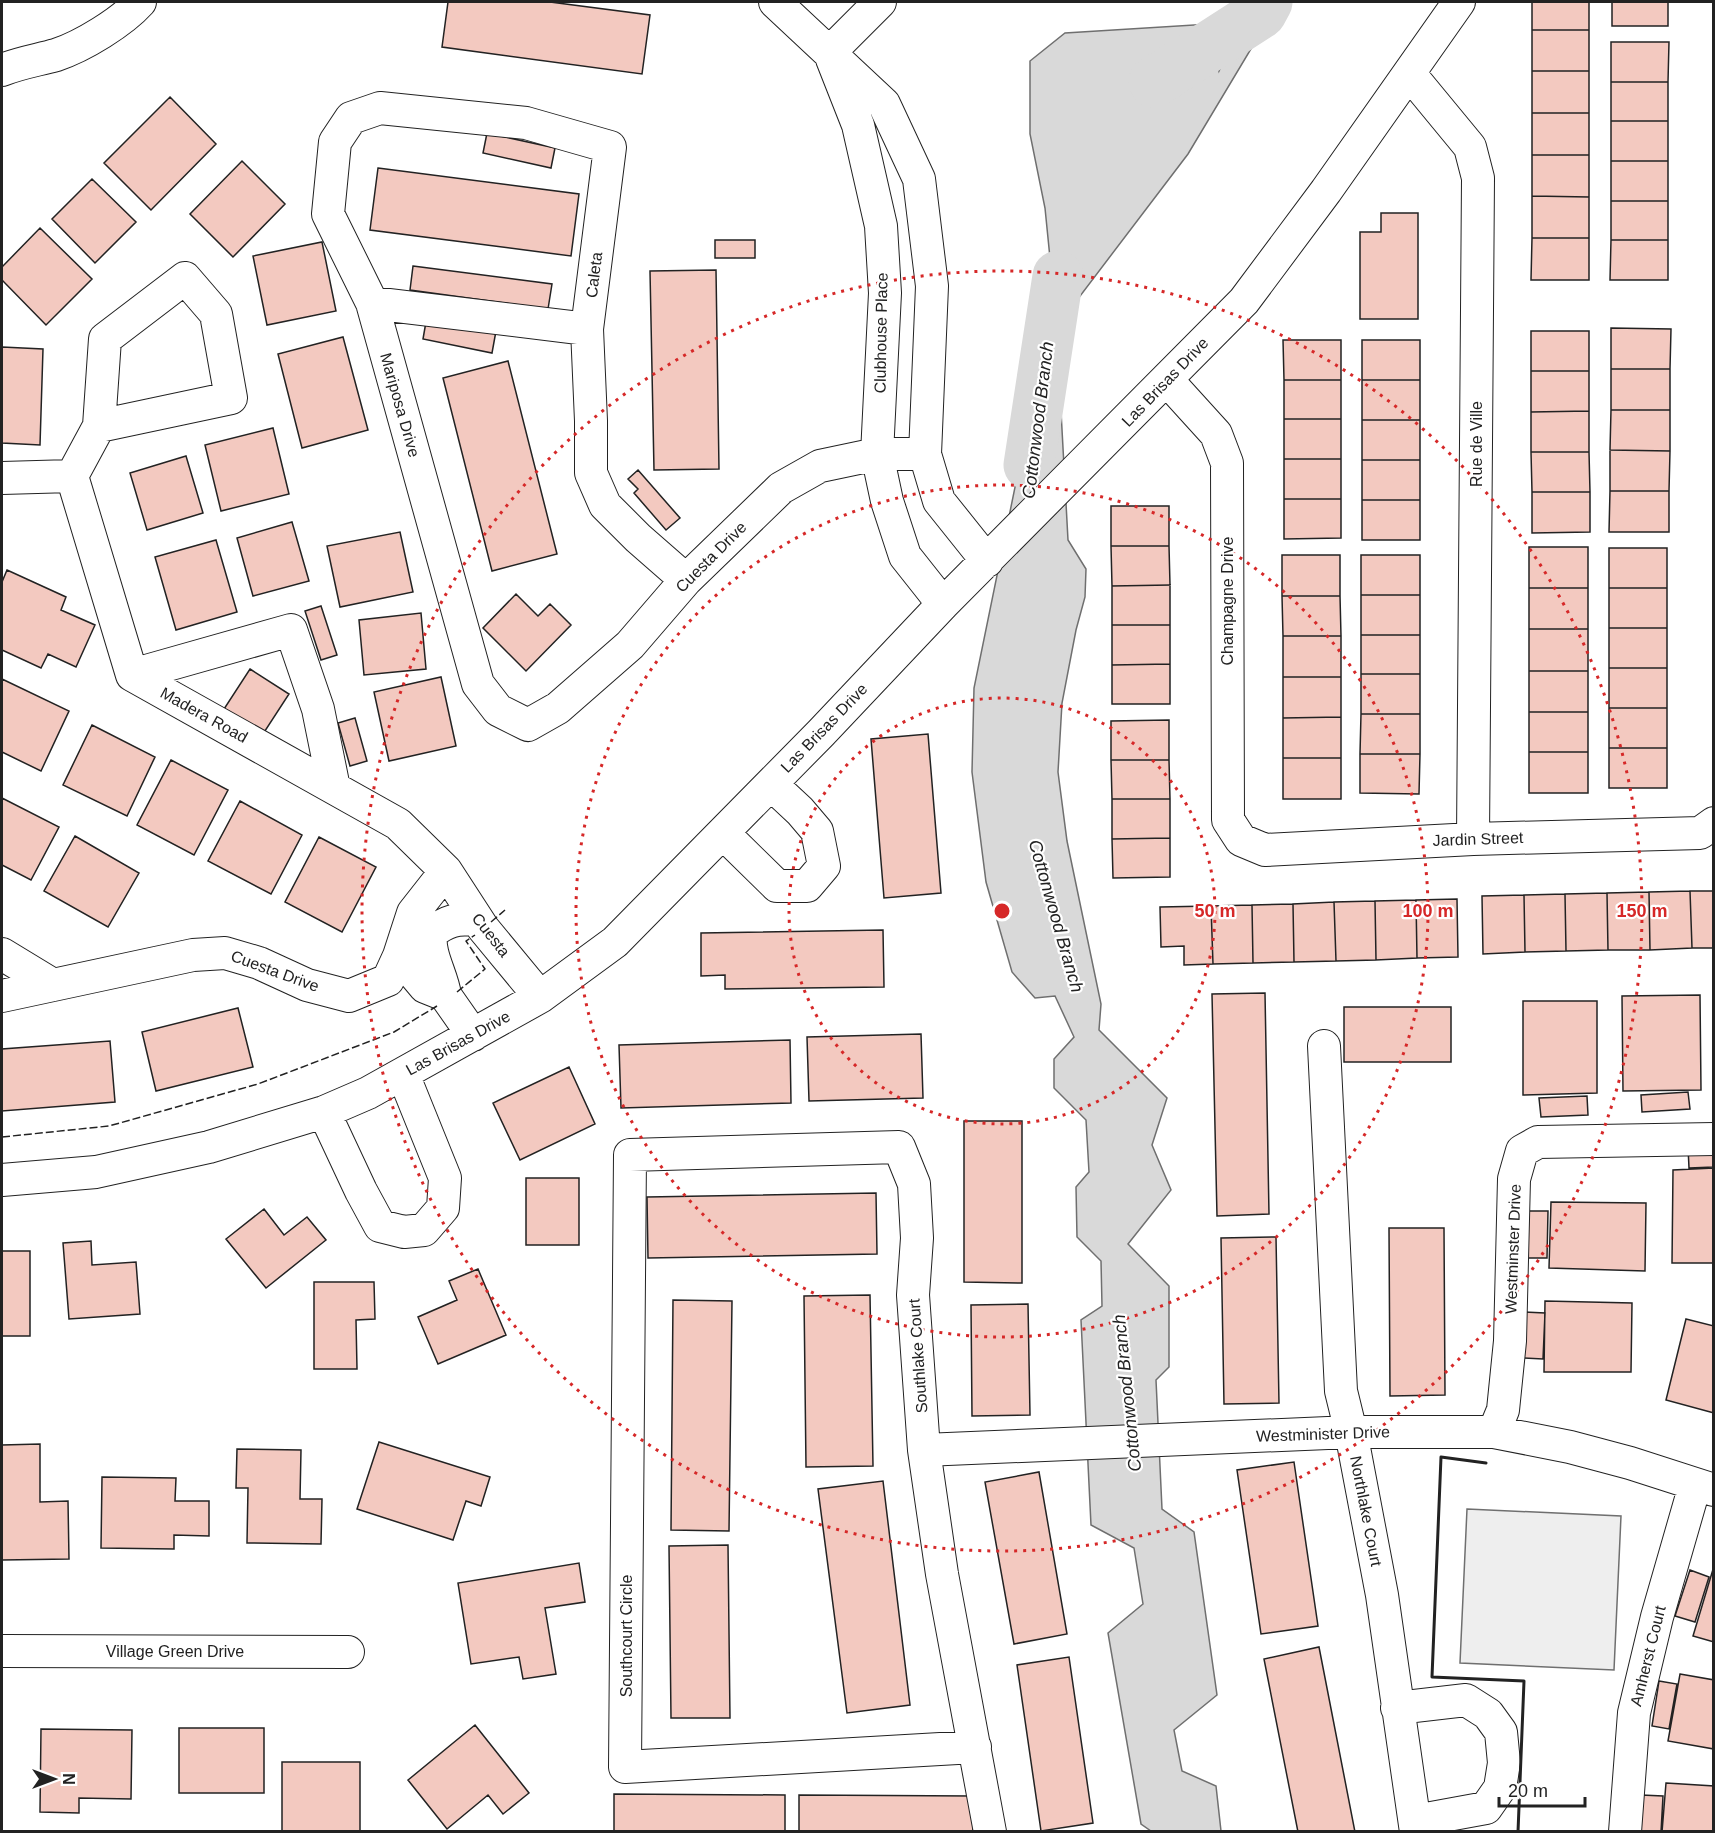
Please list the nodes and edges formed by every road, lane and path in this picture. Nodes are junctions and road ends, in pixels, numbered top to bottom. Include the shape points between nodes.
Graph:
1 (140, 2) edge
2 (775, 2) edge
3 (880, 2) edge
4 (1459, 2) edge
5 (830, 52) junction
6 (2, 70) edge
7 (1409, 73) junction
8 (399, 110) joint
9 (372, 303) junction
10 (586, 329) junction
11 (1167, 380) junction
12 (99, 426) junction
13 (877, 453) junction
14 (925, 453) junction
15 (72, 476) junction
16 (2, 478) edge
17 (987, 561) junction
18 (686, 580) junction
19 (943, 604) junction
20 (132, 675) junction
21 (528, 725) joint
22 (771, 784) junction
23 (334, 788) junction
24 (1713, 823) edge
25 (723, 833) junction
26 (1473, 839) junction
27 (1241, 840) joint
28 (446, 870) junction
29 (477, 919) junction
30 (2, 954) edge
31 (399, 956) junction
32 (53, 985) junction
33 (445, 995) junction
34 (2, 996) edge
35 (540, 997) junction
36 (473, 1035) junction
37 (1324, 1046) dead end
38 (403, 1074) junction
39 (324, 1112) junction
40 (1713, 1139) edge
41 (630, 1155) joint
42 (2, 1180) edge
43 (1351, 1432) junction
44 (1494, 1432) junction
45 (924, 1450) junction
46 (1704, 1488) edge
47 (2, 1651) edge
48 (348, 1652) dead end
49 (1397, 1708) junction
50 (975, 1747) junction
51 (1415, 1826) edge
52 (990, 1832) edge
53 (1625, 1832) edge

1 - 6 street via 69,49
2 - 5 street, Clubhouse Place
3 - 5 street
4 - 7 street, Las Brisas Drive
5 - 13 street, Clubhouse Place via 858,126 881,226 885,293
5 - 14 street, Clubhouse Place via 884,104 918,179 932,285
7 - 11 street, Las Brisas Drive via 1244,301
7 - 26 street, Rue de Ville via 1470,147 1478,178
8 - 9 street, Mariposa Drive via 380,108 351,118 336,142 328,214
8 - 10 street, Caleta via 526,123 610,147
9 - 10 street
9 - 21 street, Mariposa Drive via 478,684 498,710
10 - 18 street, Caleta via 591,473 606,505
11 - 17 street, Las Brisas Drive
11 - 27 street, Champagne Drive via 1216,434 1227,464 1228,820
12 - 12 street via 231,398 216,314 185,278 105,339
12 - 15 street
13 - 14 street, Cuesta Drive
13 - 18 street, Cuesta Drive via 820,466 781,488
13 - 19 street, Clubhouse Place via 905,556
14 - 17 street, Clubhouse Place via 939,501
15 - 16 street
15 - 20 street
17 - 19 street, Las Brisas Drive
18 - 21 street, Cuesta Drive via 630,645 558,708
19 - 22 street, Las Brisas Drive
20 - 23 street, Madera Road
20 - 23 street via 291,630 318,708
22 - 25 street, Las Brisas Drive
22 - 25 street via 817,831 824,866 807,886 777,886
23 - 28 street, Madera Road via 398,824
24 - 26 street, Jardin Street via 1700,833
25 - 35 street, Las Brisas Drive via 615,942
26 - 27 street, Jardin Street via 1265,850
28 - 29 street, Cuesta
28 - 31 street, Cuesta Drive via 413,913
29 - 33 street via 457,919 432,933 430,940
29 - 35 street, Cuesta
30 - 32 street
31 - 32 street, Cuesta Drive via 388,980 349,996 307,985 259,963 225,953 193,955
31 - 33 street via 425,987
32 - 34 street, Cuesta Drive
33 - 36 street
35 - 36 street, Las Brisas Drive
36 - 38 street, Las Brisas Drive
37 - 43 street, Northlake Court via 1341,1391
38 - 39 street, Las Brisas Drive
38 - 39 street via 445,1178 443,1208 424,1230 404,1232 380,1226
39 - 42 street, Las Brisas Drive via 209,1147 96,1172
40 - 44 street, Westminster Drive via 1538,1142 1522,1151 1514,1179 1510,1341 1503,1410
41 - 45 street, Southlake Court via 899,1147 914,1184 917,1238 913,1295
41 - 50 street, Southcourt Circle via 625,1767
43 - 44 street, Westminister Drive
43 - 45 street, Westminister Drive
43 - 49 street, Northlake Court via 1382,1595
44 - 46 street, Westminister Drive via 1630,1463
45 - 50 street, Southlake Court via 942,1574
46 - 53 street, Amherst Court via 1657,1617 1634,1713
47 - 48 street, Village Green Drive
49 - 51 street, Northlake Court
49 - 51 street via 1466,1700 1488,1714 1501,1732 1504,1763 1500,1788 1486,1808
50 - 52 street, Southlake Court

